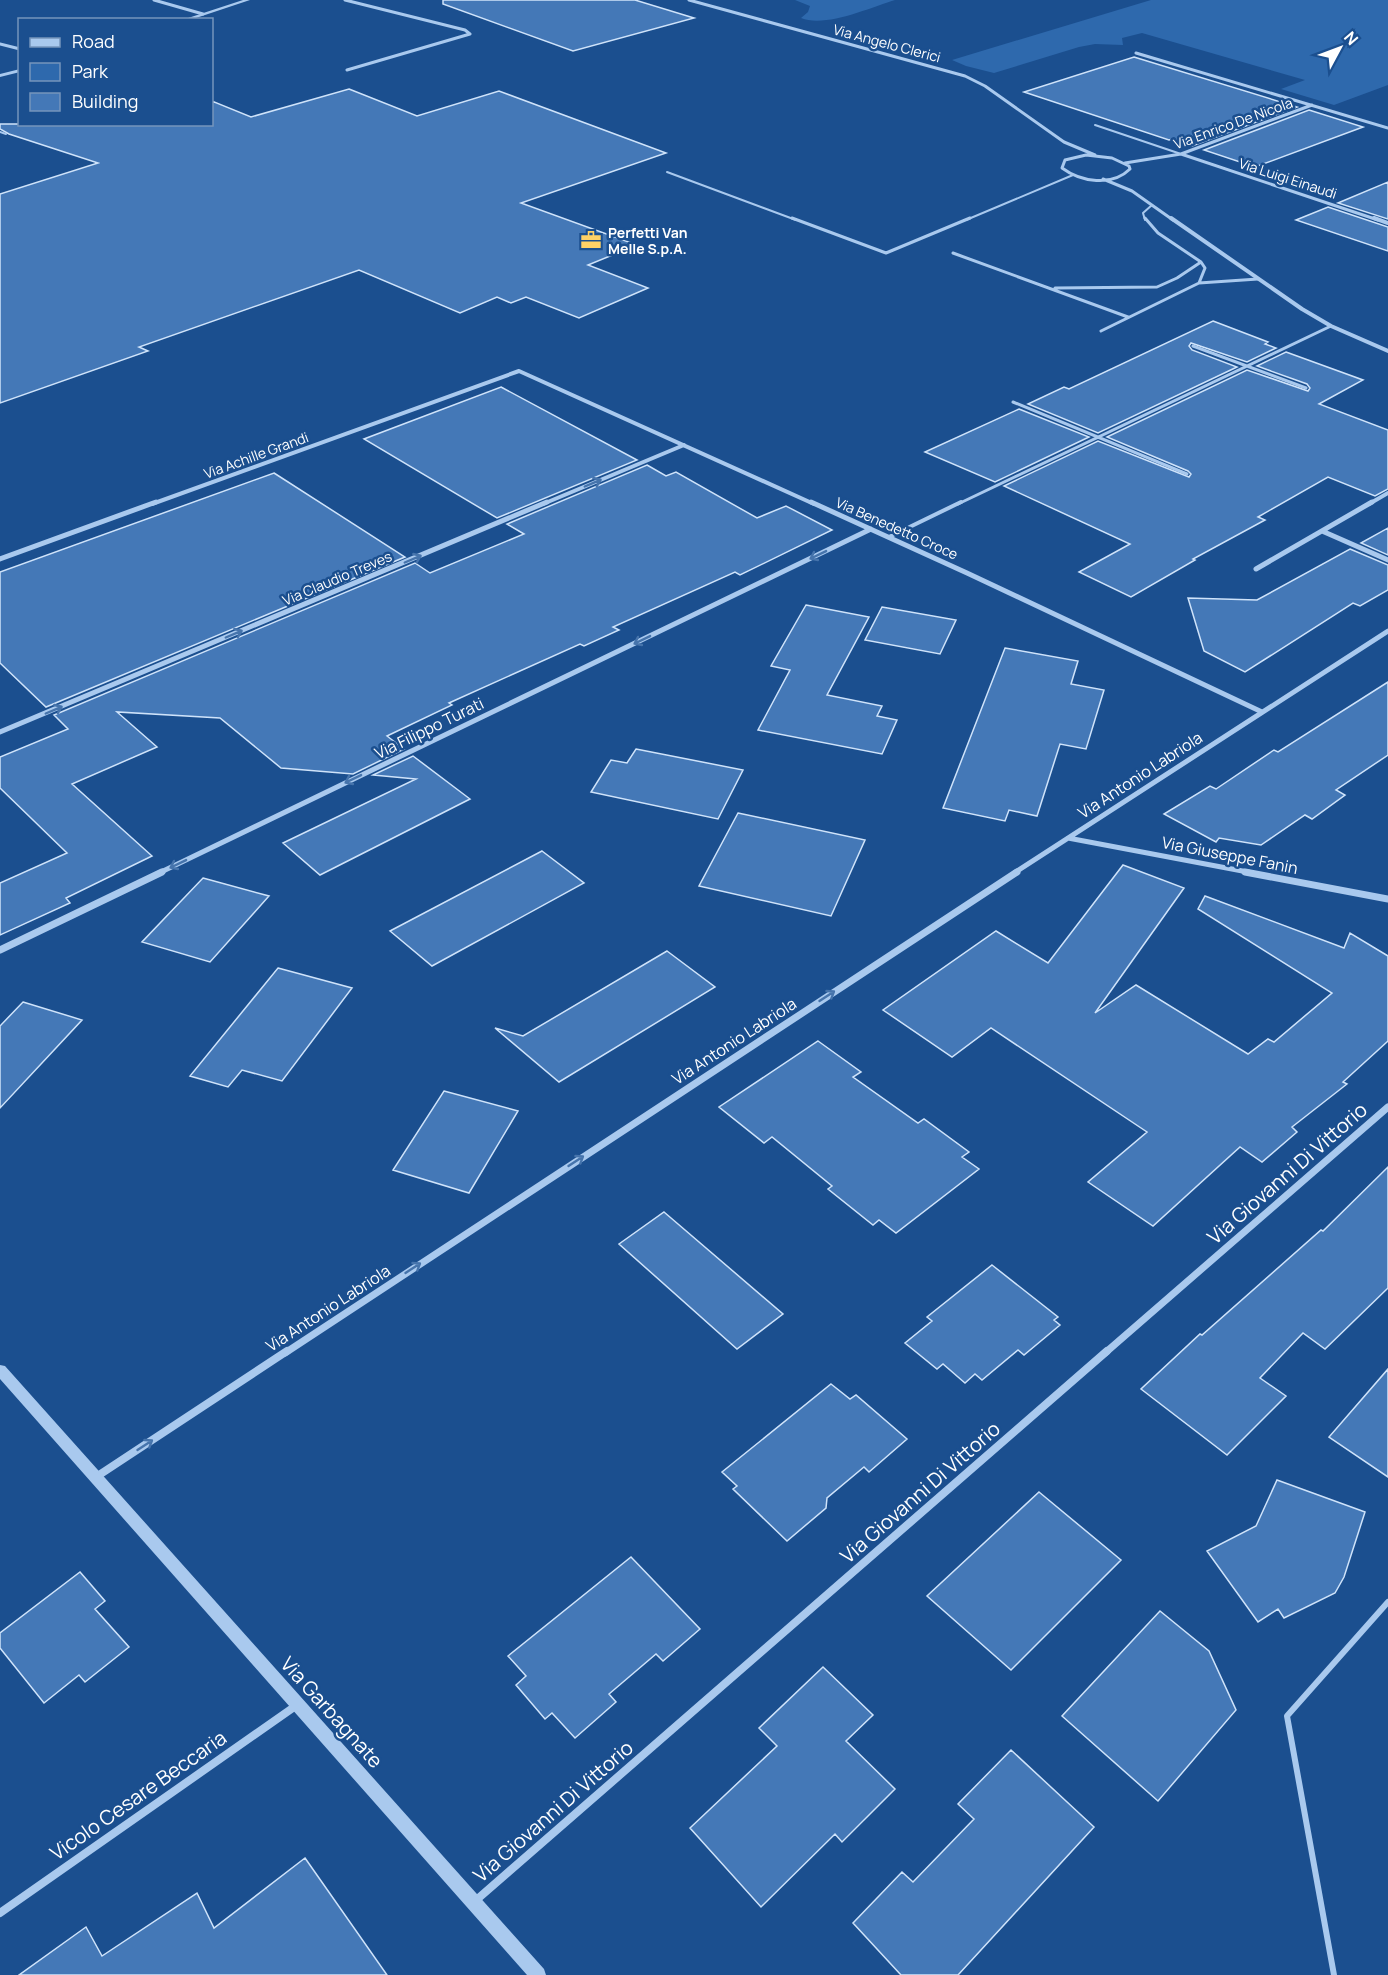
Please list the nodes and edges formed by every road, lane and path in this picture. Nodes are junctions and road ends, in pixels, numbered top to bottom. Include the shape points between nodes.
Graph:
1 (154, 0) edge
2 (248, 0) edge
3 (345, 0) edge
4 (689, 0) edge
5 (203, 14) junction
6 (190, 18) edge
7 (0, 44) edge
8 (18, 48) edge
9 (1136, 53) dead end
10 (347, 70) dead end
11 (18, 71) edge
12 (0, 76) edge
13 (1313, 105) junction
14 (1095, 125) dead end
15 (1388, 128) edge
16 (0, 132) edge
17 (6, 134) dead end
18 (1064, 142) junction
19 (1181, 154) junction
20 (1095, 155) junction
21 (1071, 157) junction
22 (1125, 163) junction
23 (667, 172) dead end
24 (1073, 175) junction
25 (1124, 175) junction
26 (1103, 179) junction
27 (1132, 191) junction
28 (1152, 204) junction
29 (1388, 223) edge
30 (953, 254) dead end
31 (1201, 262) junction
32 (1258, 279) junction
33 (1199, 283) junction
34 (1049, 288) junction
35 (1128, 317) junction
36 (1331, 326) junction
37 (1101, 331) dead end
38 (1193, 346) dead end
39 (1388, 351) edge
40 (1247, 366) junction
41 (519, 371) joint
42 (1306, 388) dead end
43 (1013, 402) dead end
44 (1097, 438) junction
45 (684, 445) junction
46 (1187, 474) dead end
47 (1388, 493) edge
48 (871, 529) junction
49 (1322, 531) junction
50 (889, 537) junction
51 (0, 559) edge
52 (1388, 560) edge
53 (1256, 569) dead end
54 (1388, 631) edge
55 (1262, 712) junction
56 (0, 732) edge
57 (1068, 838) junction
58 (1388, 899) edge
59 (0, 950) edge
60 (1388, 1107) edge
61 (0, 1370) edge
62 (96, 1477) junction
63 (1388, 1602) edge
64 (297, 1705) junction
65 (474, 1902) junction
66 (0, 1913) edge
67 (538, 1975) edge
68 (1334, 1975) edge

1 - 5 street
2 - 5 street
3 - 10 street via 470,34
4 - 18 street, Via Angelo Clerici via 965,76
5 - 6 street
7 - 8 street
9 - 13 street, Via Enrico De Nicola
11 - 12 street
13 - 15 street, Via Enrico De Nicola
13 - 19 street, Via Enrico De Nicola
14 - 19 lane
16 - 17 lane
18 - 20 street, Via Angelo Clerici
18 - 21 street, Via Angelo Clerici
19 - 22 street, Via Enrico De Nicola
19 - 29 street, Via Luigi Einaudi
20 - 21 street
20 - 22 street
21 - 24 street, Via Angelo Clerici via 1062,164
22 - 25 street via 1130,169
23 - 24 lane via 886,253
24 - 26 street
25 - 26 street
25 - 27 street
26 - 27 street
27 - 28 street
28 - 31 lane via 1143,213 1150,227
28 - 32 street
30 - 34 lane
31 - 33 lane via 1205,268
31 - 34 lane via 1157,287
32 - 33 lane
32 - 36 street
33 - 35 lane
34 - 35 lane
35 - 37 lane
36 - 39 street
36 - 40 lane
38 - 40 lane
40 - 42 lane
40 - 44 lane
41 - 45 street, Via Benedetto Croce
41 - 51 street, Via Achille Grandi
43 - 44 lane
44 - 46 lane
44 - 50 lane
45 - 48 street, Via Benedetto Croce
56 -> 45 street, Via Claudio Treves
47 - 49 street
48 - 50 street, Via Benedetto Croce
48 -> 59 street, Via Filippo Turati
49 - 52 street
49 - 53 street
50 - 55 street, Via Benedetto Croce
54 - 55 street, Via Antonio Labriola
55 - 57 street, Via Antonio Labriola
57 - 58 street, Via Giuseppe Fanin
62 -> 57 street, Via Antonio Labriola
60 - 65 street, Via Giovanni Di Vittorio
61 - 62 street, Via Garbagnate
62 - 64 street, Via Garbagnate
63 - 68 lane via 1287,1716
64 - 65 street, Via Garbagnate
64 - 66 street, Vicolo Cesare Beccaria
65 - 67 street, Via Garbagnate

